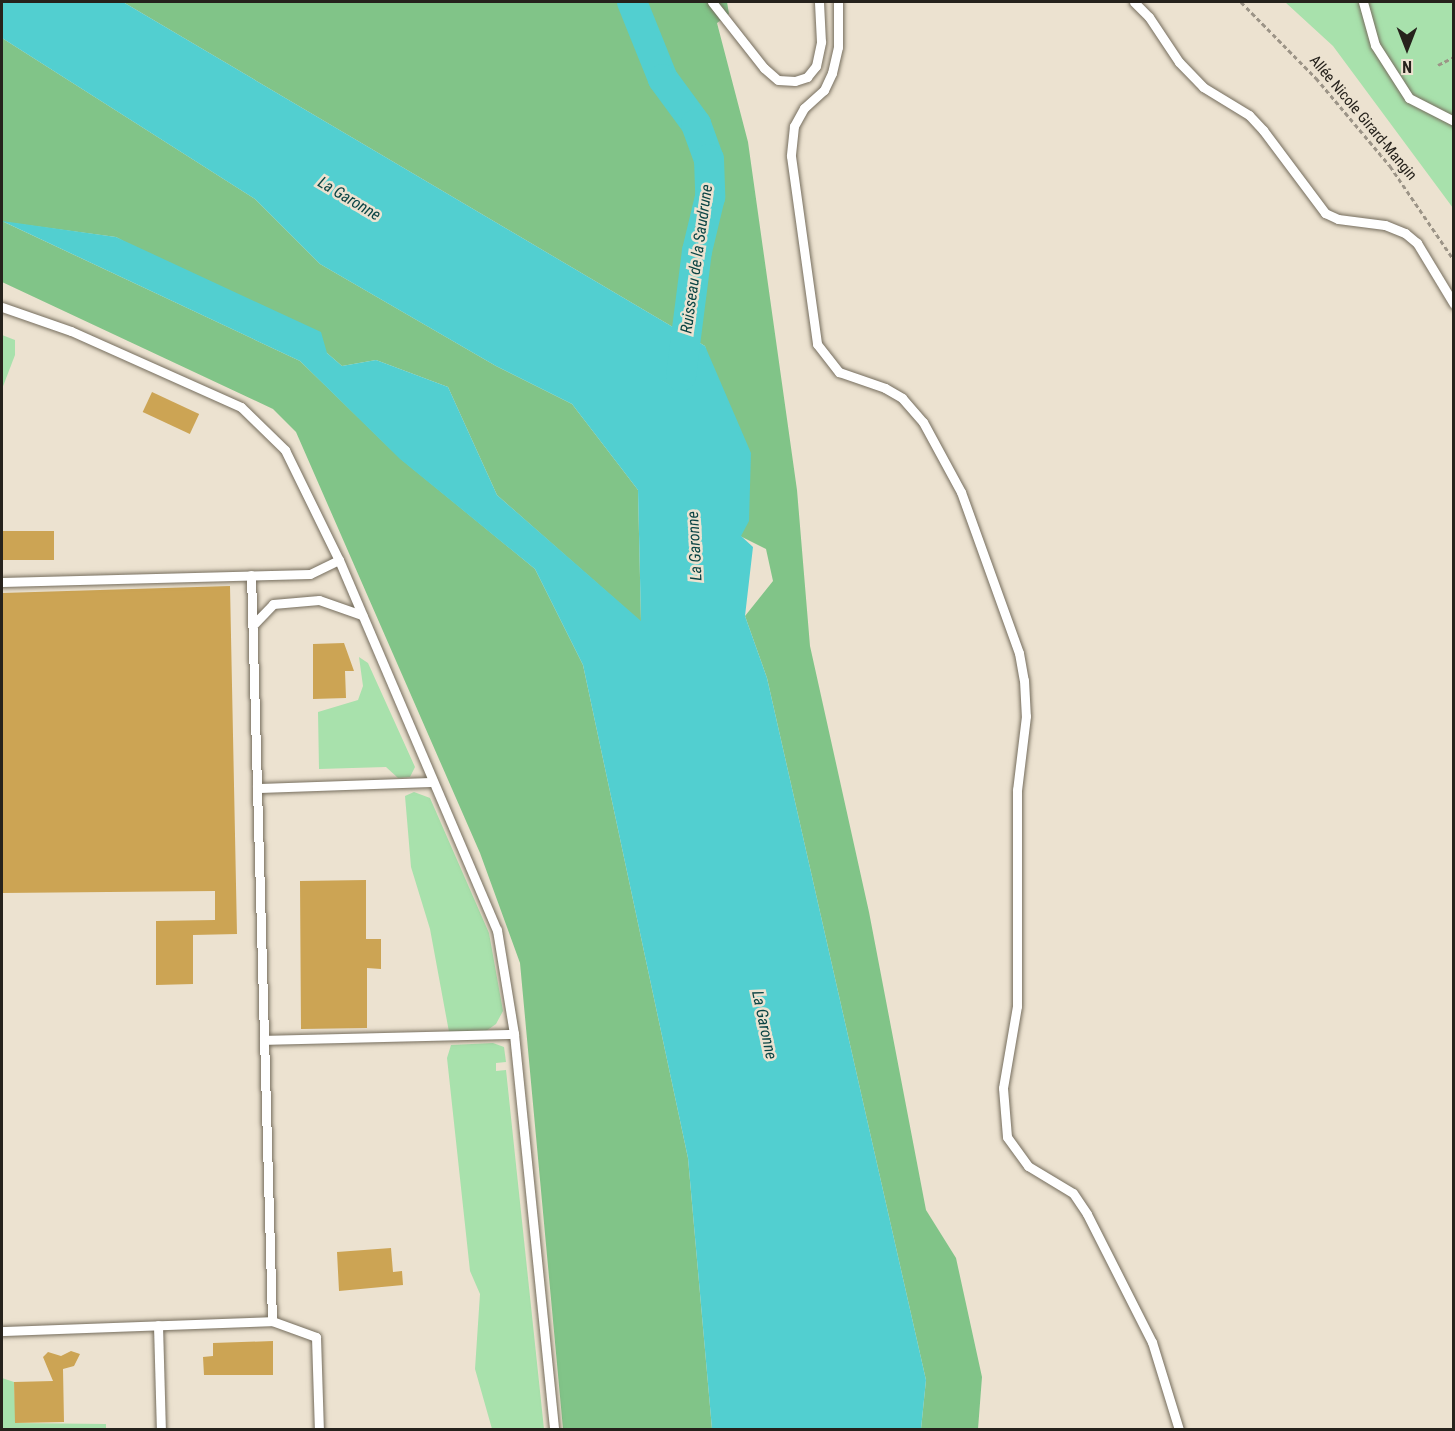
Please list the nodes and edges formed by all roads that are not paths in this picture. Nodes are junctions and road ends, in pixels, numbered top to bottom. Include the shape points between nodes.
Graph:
1 (712, 2) edge
2 (819, 2) edge
3 (838, 2) edge
4 (1134, 2) edge
5 (1363, 2) edge
6 (1454, 121) edge
7 (1454, 304) edge
8 (2, 307) edge
9 (339, 560) junction
10 (251, 575) junction
11 (2, 582) edge
12 (362, 615) junction
13 (253, 625) junction
14 (433, 782) junction
15 (257, 788) junction
16 (514, 1034) junction
17 (264, 1041) junction
18 (272, 1321) junction
19 (158, 1325) junction
20 (2, 1331) edge
21 (161, 1430) edge
22 (319, 1430) edge
23 (554, 1430) edge
24 (1179, 1430) edge

1 - 2 lane via 764,68 778,80 795,81 807,77 816,66 821,42
3 - 24 lane via 838,47 832,73 824,90 804,108 794,126 791,156 817,344 839,372 893,393 923,422 961,492 1019,653 1024,680 1026,716 1017,790 1017,1006 1003,1088 1006,1137 1028,1166 1073,1193 1087,1214 1152,1342
4 - 7 lane via 1203,87 1249,115 1263,130 1325,213 1405,233 1417,243
5 - 6 lane via 1375,45 1409,98
8 - 9 lane via 71,331 241,407 285,450
9 - 10 lane via 310,574
9 - 12 lane
10 - 11 lane
10 - 13 lane
12 - 13 lane via 319,600 273,604
12 - 14 lane
13 - 15 lane
14 - 15 lane
14 - 16 lane via 497,930
15 - 17 lane
16 - 17 lane
16 - 23 lane
17 - 18 lane
18 - 19 lane
18 - 22 lane via 316,1337
19 - 20 lane
19 - 21 lane

